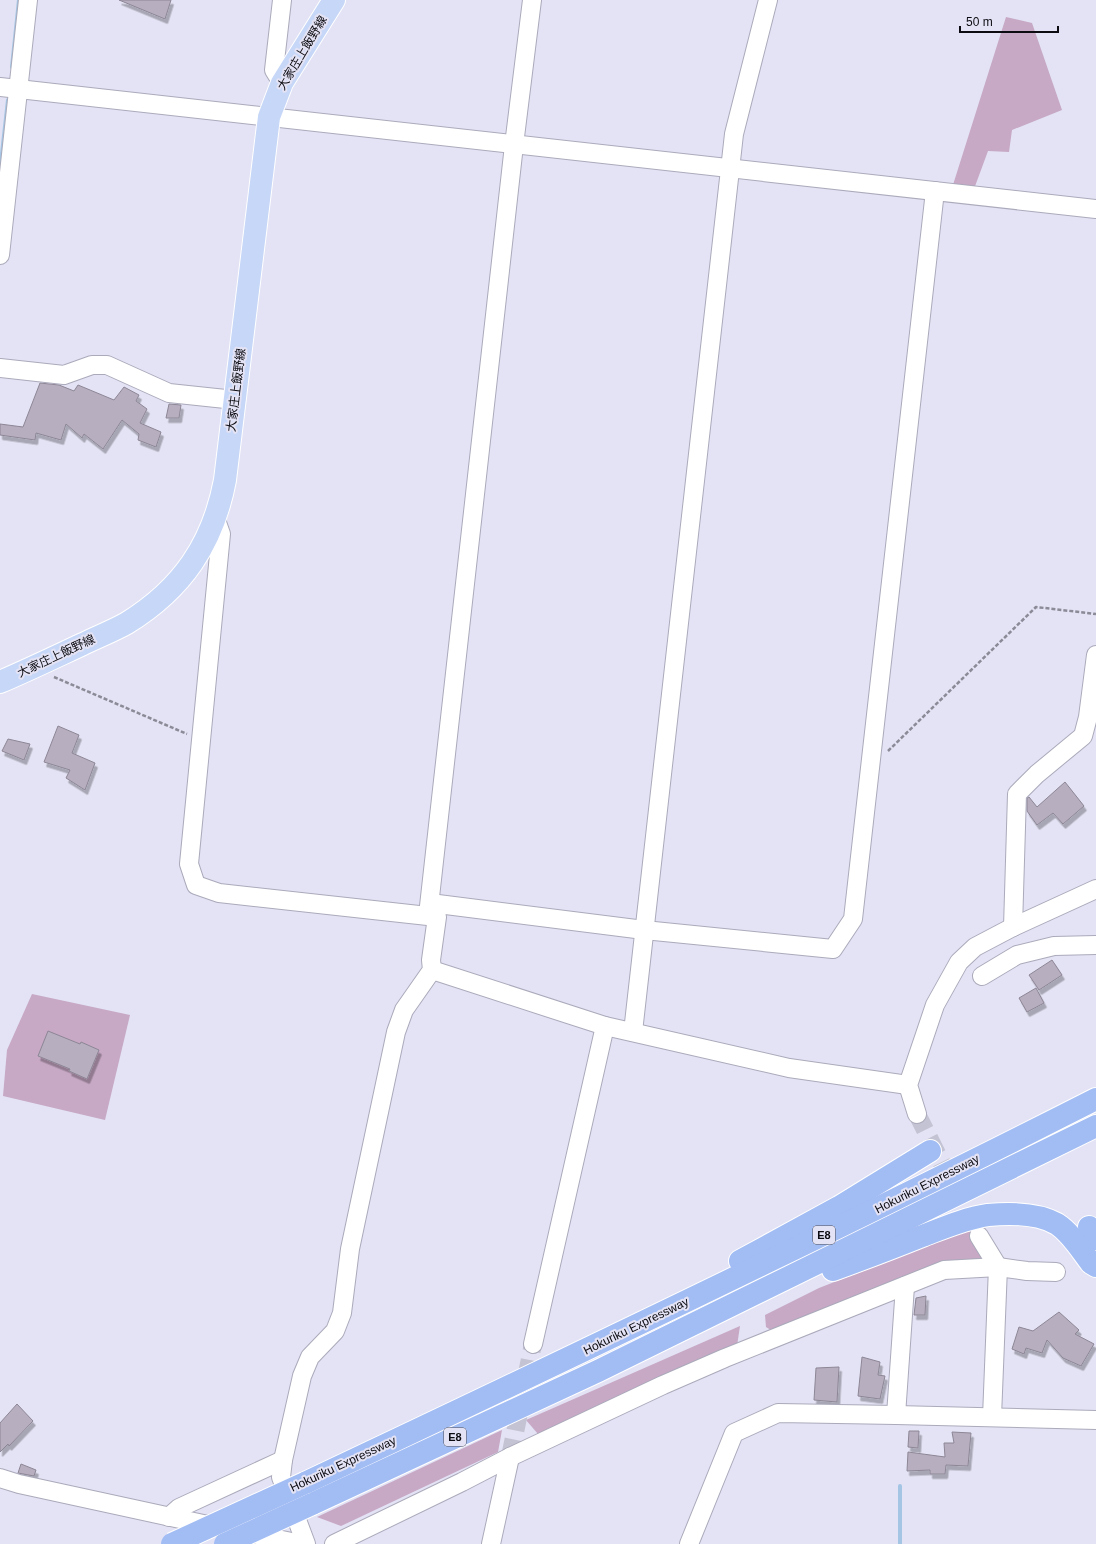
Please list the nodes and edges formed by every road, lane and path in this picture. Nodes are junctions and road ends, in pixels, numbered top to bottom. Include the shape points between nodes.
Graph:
1 (28, 0) edge
2 (282, 0) edge
3 (334, 0) edge
4 (532, 0) edge
5 (768, 0) edge
6 (282, 83) junction
7 (0, 87) edge
8 (18, 89) junction
9 (269, 117) junction
10 (514, 145) junction
11 (730, 169) junction
12 (935, 191) junction
13 (1096, 209) edge
14 (0, 255) edge
15 (0, 368) edge
16 (235, 400) junction
17 (215, 517) junction
18 (1096, 614) edge
19 (1096, 655) edge
20 (32, 668) junction
21 (0, 682) edge
22 (200, 740) junction
23 (870, 768) junction
24 (1096, 889) edge
25 (429, 910) junction
26 (1013, 927) junction
27 (644, 930) junction
28 (1096, 945) edge
29 (432, 970) junction
30 (982, 976) dead end
31 (605, 1026) junction
32 (633, 1032) junction
33 (908, 1085) junction
34 (1096, 1099) edge
35 (917, 1114) tunnel mouth
36 (1096, 1126) edge
37 (930, 1151) dead end
38 (979, 1236) tunnel mouth
39 (1096, 1266) edge
40 (998, 1267) junction
41 (1056, 1272) dead end
42 (906, 1286) junction
43 (533, 1344) tunnel mouth
44 (551, 1367) junction
45 (598, 1371) junction
46 (896, 1415) junction
47 (992, 1417) junction
48 (1096, 1420) edge
49 (510, 1457) junction
50 (283, 1460) junction
51 (0, 1478) edge
52 (169, 1517) junction
53 (172, 1544) edge
54 (225, 1544) edge
55 (300, 1544) edge
56 (306, 1544) edge
57 (334, 1544) edge
58 (491, 1544) edge
59 (689, 1544) edge

1 - 8 street
2 - 6 street via 274,70
3 - 6 main road, 大家庄上飯野線
4 - 10 street
5 - 11 street via 734,134
6 - 9 main road, 大家庄上飯野線
7 - 8 street
8 - 9 street
8 - 14 street
9 - 10 street
9 - 16 main road, 大家庄上飯野線
10 - 11 street
10 - 25 street
11 - 12 street
11 - 27 street
12 - 13 street
12 - 23 street
15 - 16 street via 64,375 92,366 107,365 169,393
16 - 17 main road, 大家庄上飯野線 via 225,480
17 - 20 main road, 大家庄上飯野線 via 198,556 176,584 150,607 126,624
17 - 22 street via 221,534
18 - 23 path via 1036,607
19 - 26 street via 1088,718 1083,736 1017,794
20 - 21 main road, 大家庄上飯野線
20 - 22 path
22 - 25 street via 189,864 196,885 219,893
23 - 27 street via 853,919 833,949
24 - 26 street
25 - 27 street
25 - 29 street via 437,918
26 - 33 street via 975,947 959,962 936,1005
27 - 32 street
28 - 30 street via 1054,946 1017,955
29 - 31 street
29 - 50 street via 404,1010 396,1032 350,1249 342,1313 335,1331 310,1357 302,1376
31 - 32 street
31 - 43 street
32 - 33 street via 789,1068
33 - 35 street
34 - 44 highway, Hokuriku Expressway / E8 via 874,1211
36 - 45 highway, Hokuriku Expressway / E8
37 - 44 highway via 838,1207
38 - 40 street
39 - 45 highway via 1058,1224 1030,1216 987,1216 947,1227 819,1276
40 - 41 street
40 - 42 street via 944,1270
40 - 47 street
42 - 46 street
42 - 49 street via 725,1358
44 - 53 highway, Hokuriku Expressway / E8, bridge
45 - 54 highway, Hokuriku Expressway / E8, bridge
46 - 47 street
46 - 59 street via 778,1414 734,1433
47 - 48 street
49 - 57 street
49 - 58 street
50 - 52 street via 179,1508
50 - 56 street via 281,1477
51 - 52 street
52 - 55 street

